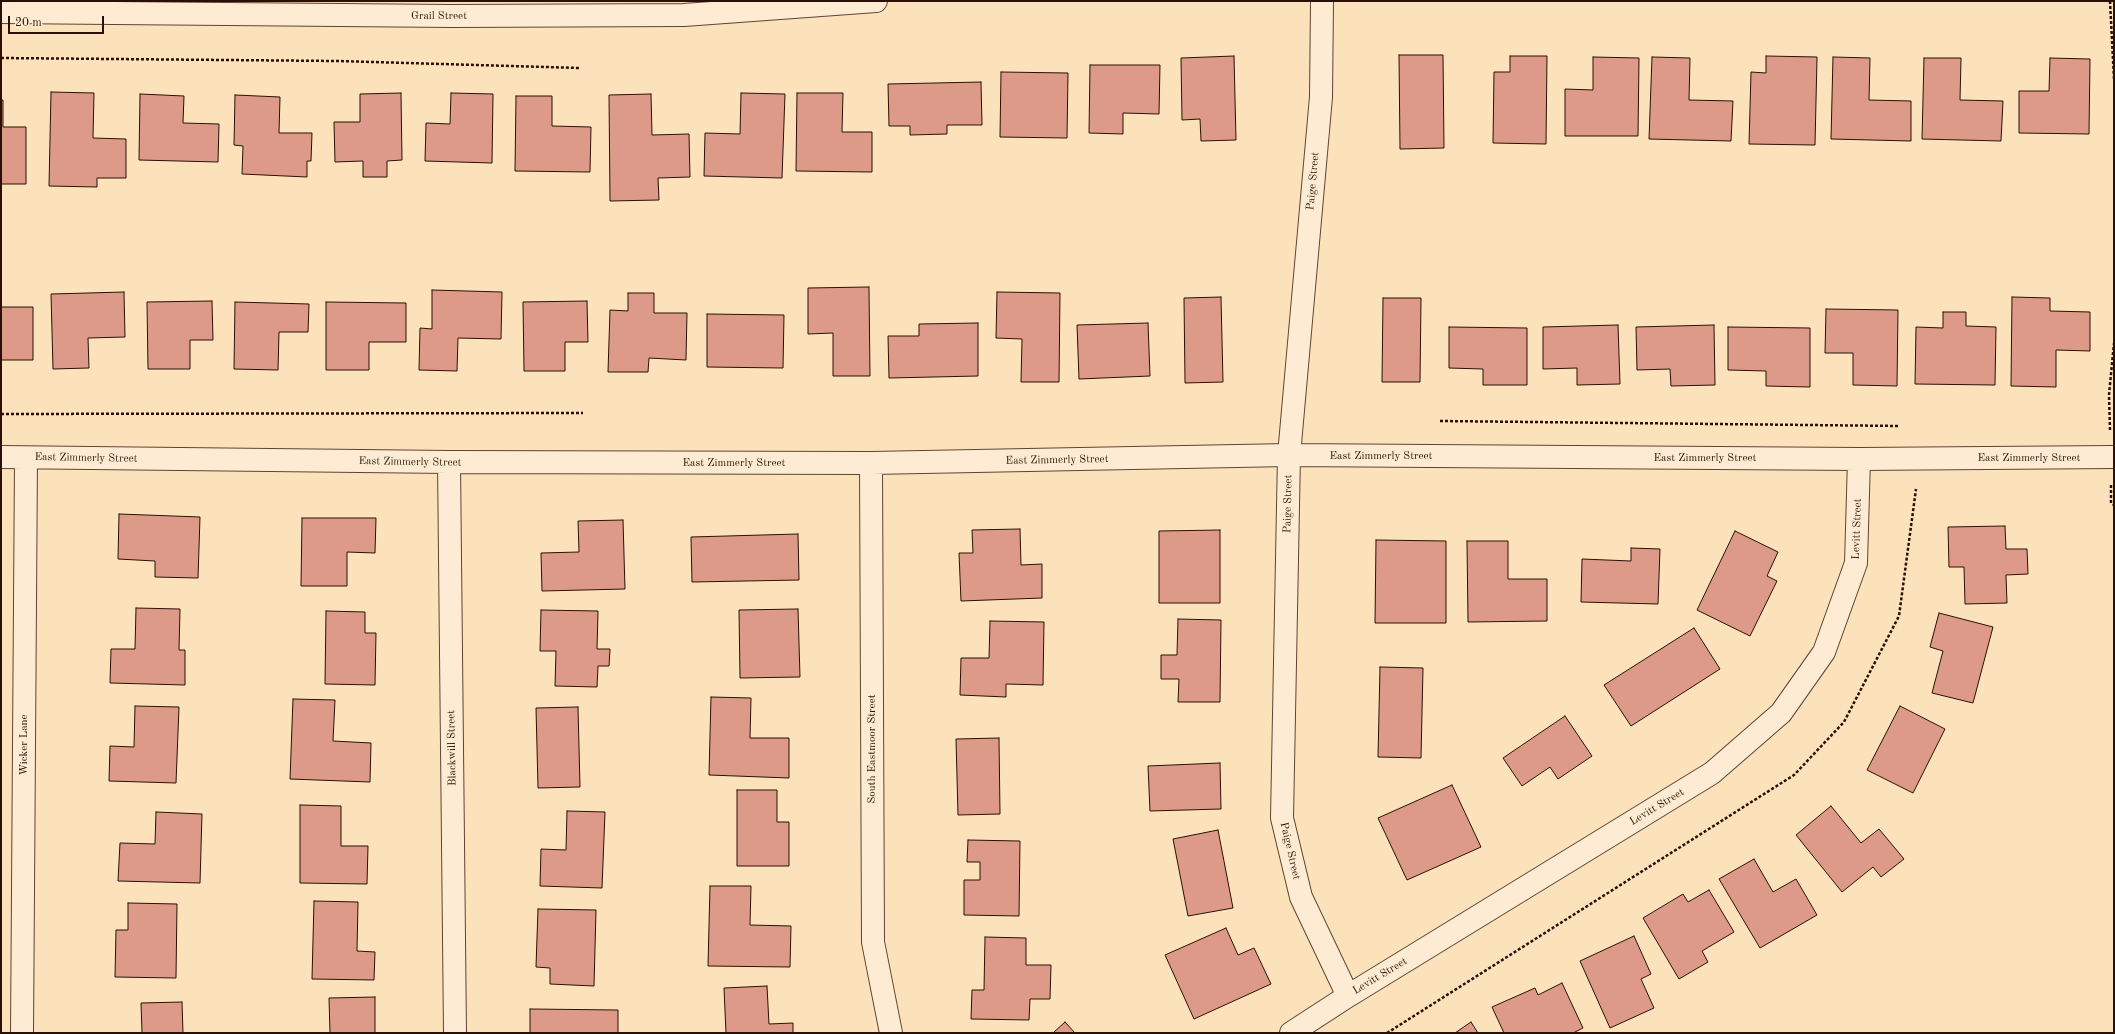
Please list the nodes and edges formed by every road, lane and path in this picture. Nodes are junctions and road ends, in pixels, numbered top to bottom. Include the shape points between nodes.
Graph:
1 (876, 1) edge
2 (1322, 1) edge
3 (2110, 1) edge
4 (1, 12) edge
5 (1, 58) edge
6 (580, 68) dead end
7 (2114, 79) edge
8 (2114, 343) edge
9 (583, 413) dead end
10 (1, 414) edge
11 (1440, 421) dead end
12 (1900, 426) dead end
13 (1289, 456) junction
14 (1, 457) edge
15 (2112, 457) edge
16 (26, 458) junction
17 (1859, 459) junction
18 (449, 462) junction
19 (871, 464) junction
20 (2114, 505) edge
21 (1348, 996) junction
22 (22, 1033) edge
23 (455, 1033) edge
24 (891, 1033) edge
25 (1291, 1033) edge

1 - 4 street, Grail Street via 676,15
2 - 13 street, Paige Street via 1321,97
3 - 7 path
5 - 6 path via 338,61
8 - 15 path via 2109,395
9 - 10 path
11 - 12 path
13 - 17 street, East Zimmerly Street
13 - 19 street, East Zimmerly Street
13 - 21 street, Paige Street via 1282,818 1301,897
14 - 16 street, East Zimmerly Street
15 - 17 street, East Zimmerly Street
15 - 20 path
16 - 18 street, East Zimmerly Street
16 - 22 street, Wicker Lane
17 - 21 street, Levitt Street via 1856,563 1824,652 1781,712 1712,773
18 - 19 street, East Zimmerly Street
18 - 23 street, Blackwill Street
19 - 24 street, South Eastmoor Street via 873,942
21 - 25 street, Levitt Street

